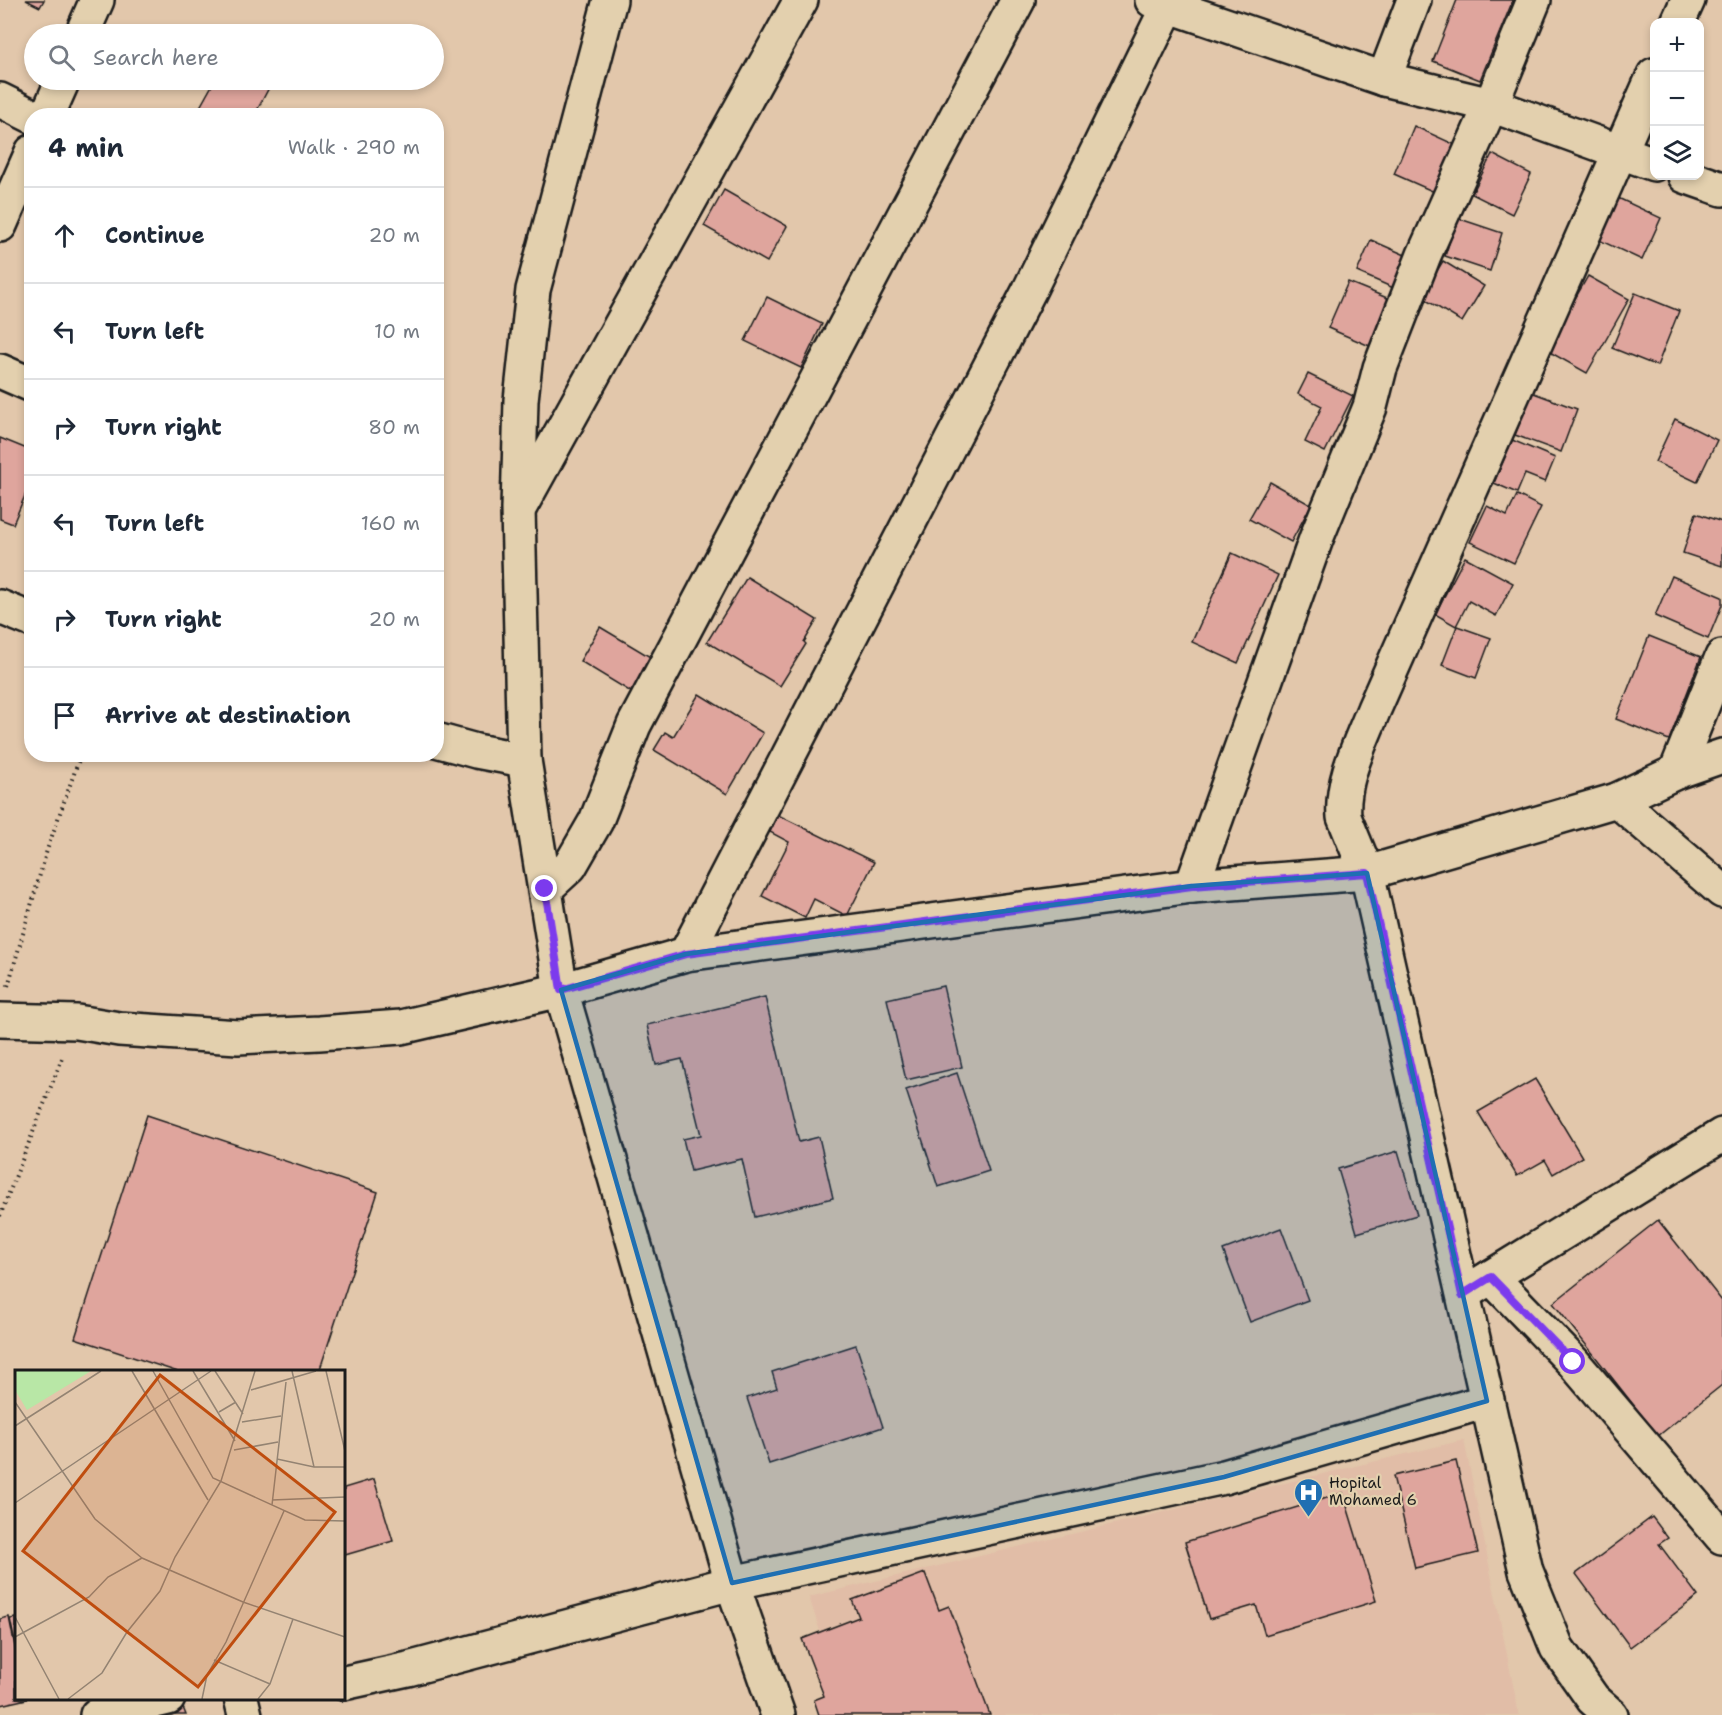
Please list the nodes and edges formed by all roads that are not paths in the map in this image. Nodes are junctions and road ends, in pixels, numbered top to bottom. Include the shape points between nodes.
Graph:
1 (97, 0) edge
2 (610, 0) edge
3 (801, 0) edge
4 (1018, 0) edge
5 (1414, 0) edge
6 (1534, 0) edge
7 (1688, 0) edge
8 (1164, 2) edge
9 (1680, 18) edge
10 (86, 24) edge
11 (1384, 79) junction
12 (1650, 84) edge
13 (59, 90) edge
14 (0, 100) edge
15 (1491, 105) junction
16 (51, 108) edge
17 (24, 112) edge
18 (1620, 152) junction
19 (1650, 163) edge
20 (24, 170) edge
21 (1696, 180) edge
22 (1722, 189) edge
23 (0, 225) edge
24 (0, 371) edge
25 (24, 382) edge
26 (519, 509) junction
27 (0, 606) edge
28 (24, 616) edge
29 (1722, 657) edge
30 (444, 742) edge
31 (1722, 756) edge
32 (524, 760) junction
33 (1676, 772) junction
34 (1617, 800) junction
35 (1367, 873) junction
36 (1192, 886) junction
37 (545, 889) junction
38 (1722, 891) edge
39 (686, 954) junction
40 (561, 990) junction
41 (3, 1006) edge
42 (1722, 1135) edge
43 (1491, 1277) junction
44 (1462, 1295) junction
45 (1487, 1401) junction
46 (1722, 1537) edge
47 (732, 1583) junction
48 (345, 1683) edge
49 (160, 1700) edge
50 (242, 1700) edge
51 (97, 1715) edge
52 (245, 1715) edge
53 (778, 1715) edge
54 (1611, 1715) edge

1 - 10 street
2 - 26 street via 533,290 521,400
3 - 26 street
4 - 37 street via 634,725 596,821 570,866
5 - 11 street
6 - 15 street
7 - 9 street
8 - 11 street
8 - 39 street via 1029,291
11 - 15 street
12 - 18 street
13 - 16 street
14 - 17 street
15 - 18 street
15 - 36 street via 1424,255 1380,368 1370,407 1316,539
18 - 19 street
18 - 35 street via 1348,776 1344,818
20 - 23 street
21 - 22 street
24 - 25 street
26 - 32 street
27 - 28 street
29 - 33 street
30 - 32 street
31 - 33 street
32 - 37 street
33 - 34 street
34 - 35 street
34 - 38 street
35 - 36 street
35 - 44 street
36 - 39 street
37 - 40 street
39 - 40 street
40 - 41 street via 401,1026 238,1037 119,1029
40 - 47 street
42 - 43 street
43 - 44 street
43 - 46 street via 1573,1362
44 - 45 street
45 - 47 street via 1224,1477
45 - 54 street via 1526,1571 1557,1648 1593,1699
47 - 48 street
47 - 53 street
49 - 51 street
50 - 52 street

